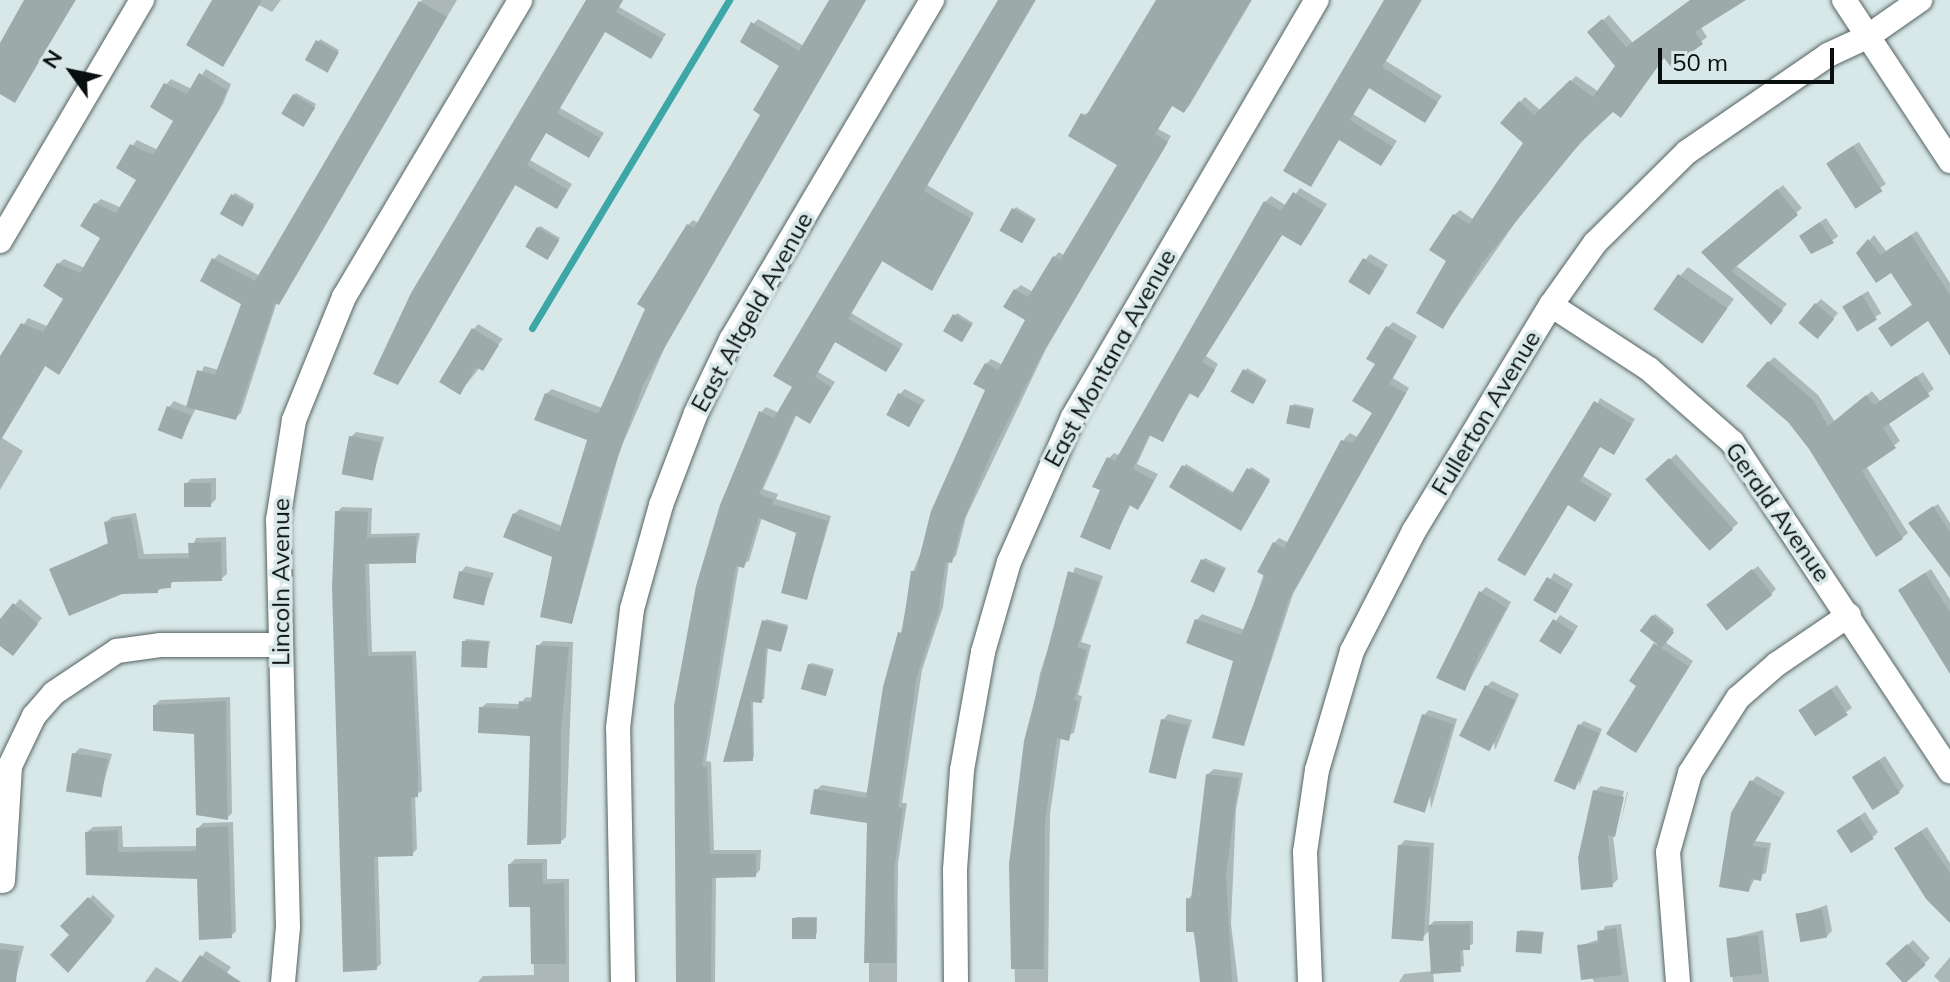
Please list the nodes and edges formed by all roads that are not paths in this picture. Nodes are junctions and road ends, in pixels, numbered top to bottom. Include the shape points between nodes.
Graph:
1 (142, 0) edge
2 (520, 0) edge
3 (932, 0) edge
4 (1317, 0) edge
5 (1844, 0) edge
6 (1920, 0) edge
7 (1867, 37) junction
8 (1950, 161) edge
9 (0, 241) edge
10 (1551, 305) junction
11 (1849, 615) junction
12 (280, 645) junction
13 (1950, 771) edge
14 (3, 881) dead end
15 (283, 982) edge
16 (623, 982) edge
17 (956, 982) edge
18 (1310, 982) edge
19 (1678, 982) edge

1 - 9 street
2 - 12 street, Lincoln Avenue via 344,297 308,378 288,446 278,520
3 - 16 street, East Altgeld Avenue via 731,340 661,505 632,609 618,728
4 - 17 street, East Montana Avenue via 1080,405 1009,562 983,652 962,770 955,870
5 - 7 street
6 - 7 street, Fullerton Avenue
7 - 8 street
7 - 10 street, Fullerton Avenue via 1828,55 1687,152 1595,243
10 - 11 street, Gerald Avenue via 1649,369 1732,442
10 - 18 street, Fullerton Avenue via 1414,531 1352,651 1317,770 1307,838 1304,893
11 - 13 street, Gerald Avenue
11 - 19 street via 1738,698 1690,773 1668,852
12 - 14 street via 117,651 54,693 34,716 10,766
12 - 15 street, Lincoln Avenue via 288,927

